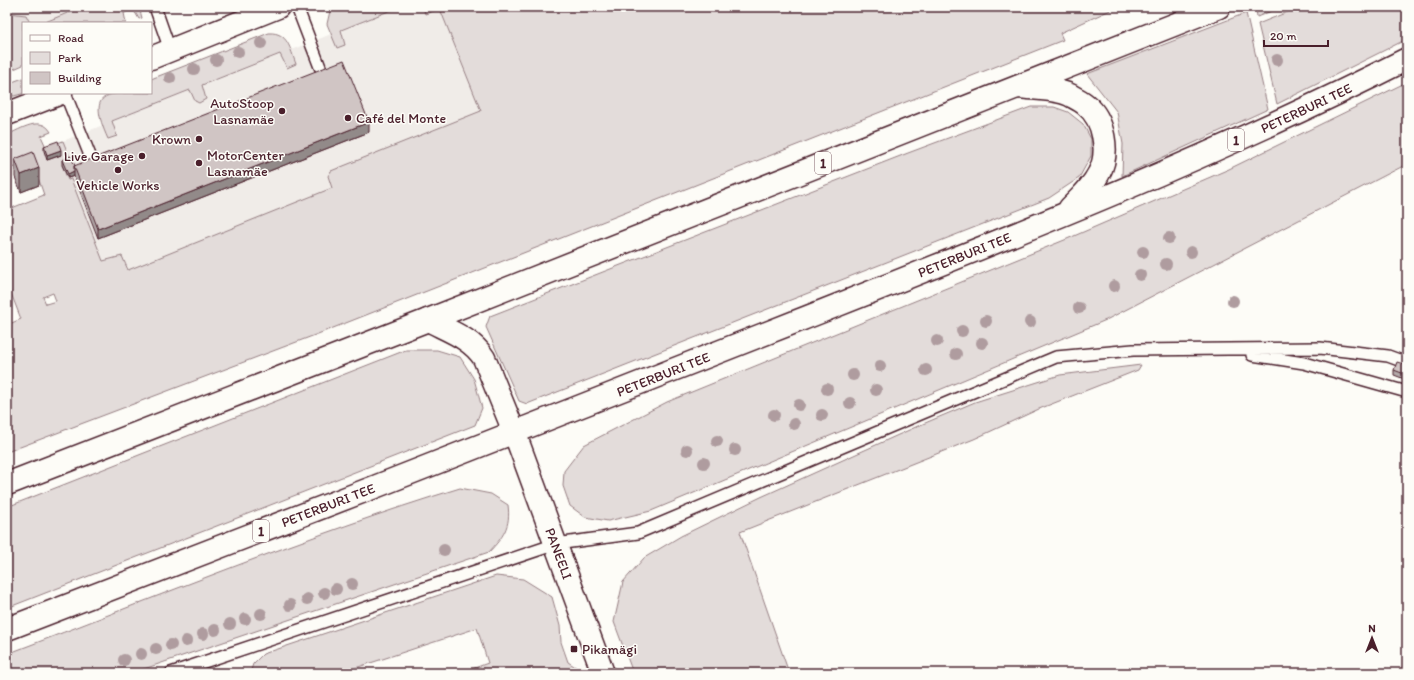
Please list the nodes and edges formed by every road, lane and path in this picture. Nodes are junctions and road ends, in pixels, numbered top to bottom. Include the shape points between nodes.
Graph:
1 (154, 7) edge
2 (278, 7) edge
3 (297, 7) edge
4 (1219, 7) edge
5 (1195, 13) edge
6 (161, 54) edge
7 (1407, 59) edge
8 (320, 68) edge
9 (1016, 86) junction
10 (58, 94) edge
11 (65, 94) edge
12 (7, 114) edge
13 (91, 158) edge
14 (1062, 216) junction
15 (428, 320) junction
16 (1220, 350) junction
17 (1407, 363) edge
18 (1407, 392) edge
19 (515, 434) junction
20 (7, 484) edge
21 (556, 544) junction
22 (7, 629) edge
23 (171, 673) edge
24 (603, 673) edge

1 - 6 lane
2 - 6 main road
3 - 8 lane
4 - 5 main road, 1
5 - 9 main road, 1
7 - 14 main road, PETERBURI TEE / 1 via 1318,104
9 - 14 main road via 1069,95 1087,105 1099,121 1104,138 1104,158 1100,172 1091,187
9 - 15 main road, 1
10 - 12 main road
11 - 13 lane
14 - 19 main road, PETERBURI TEE / 1
15 - 19 main road via 467,339 478,348
15 - 20 main road, 1
16 - 17 lane via 1320,348 1388,356
16 - 18 lane via 1304,363
16 - 21 lane via 1133,350 1056,357 638,533
19 - 21 main road, PANEELI
19 - 22 main road, PETERBURI TEE / 1
21 - 23 lane
21 - 24 main road, PANEELI

